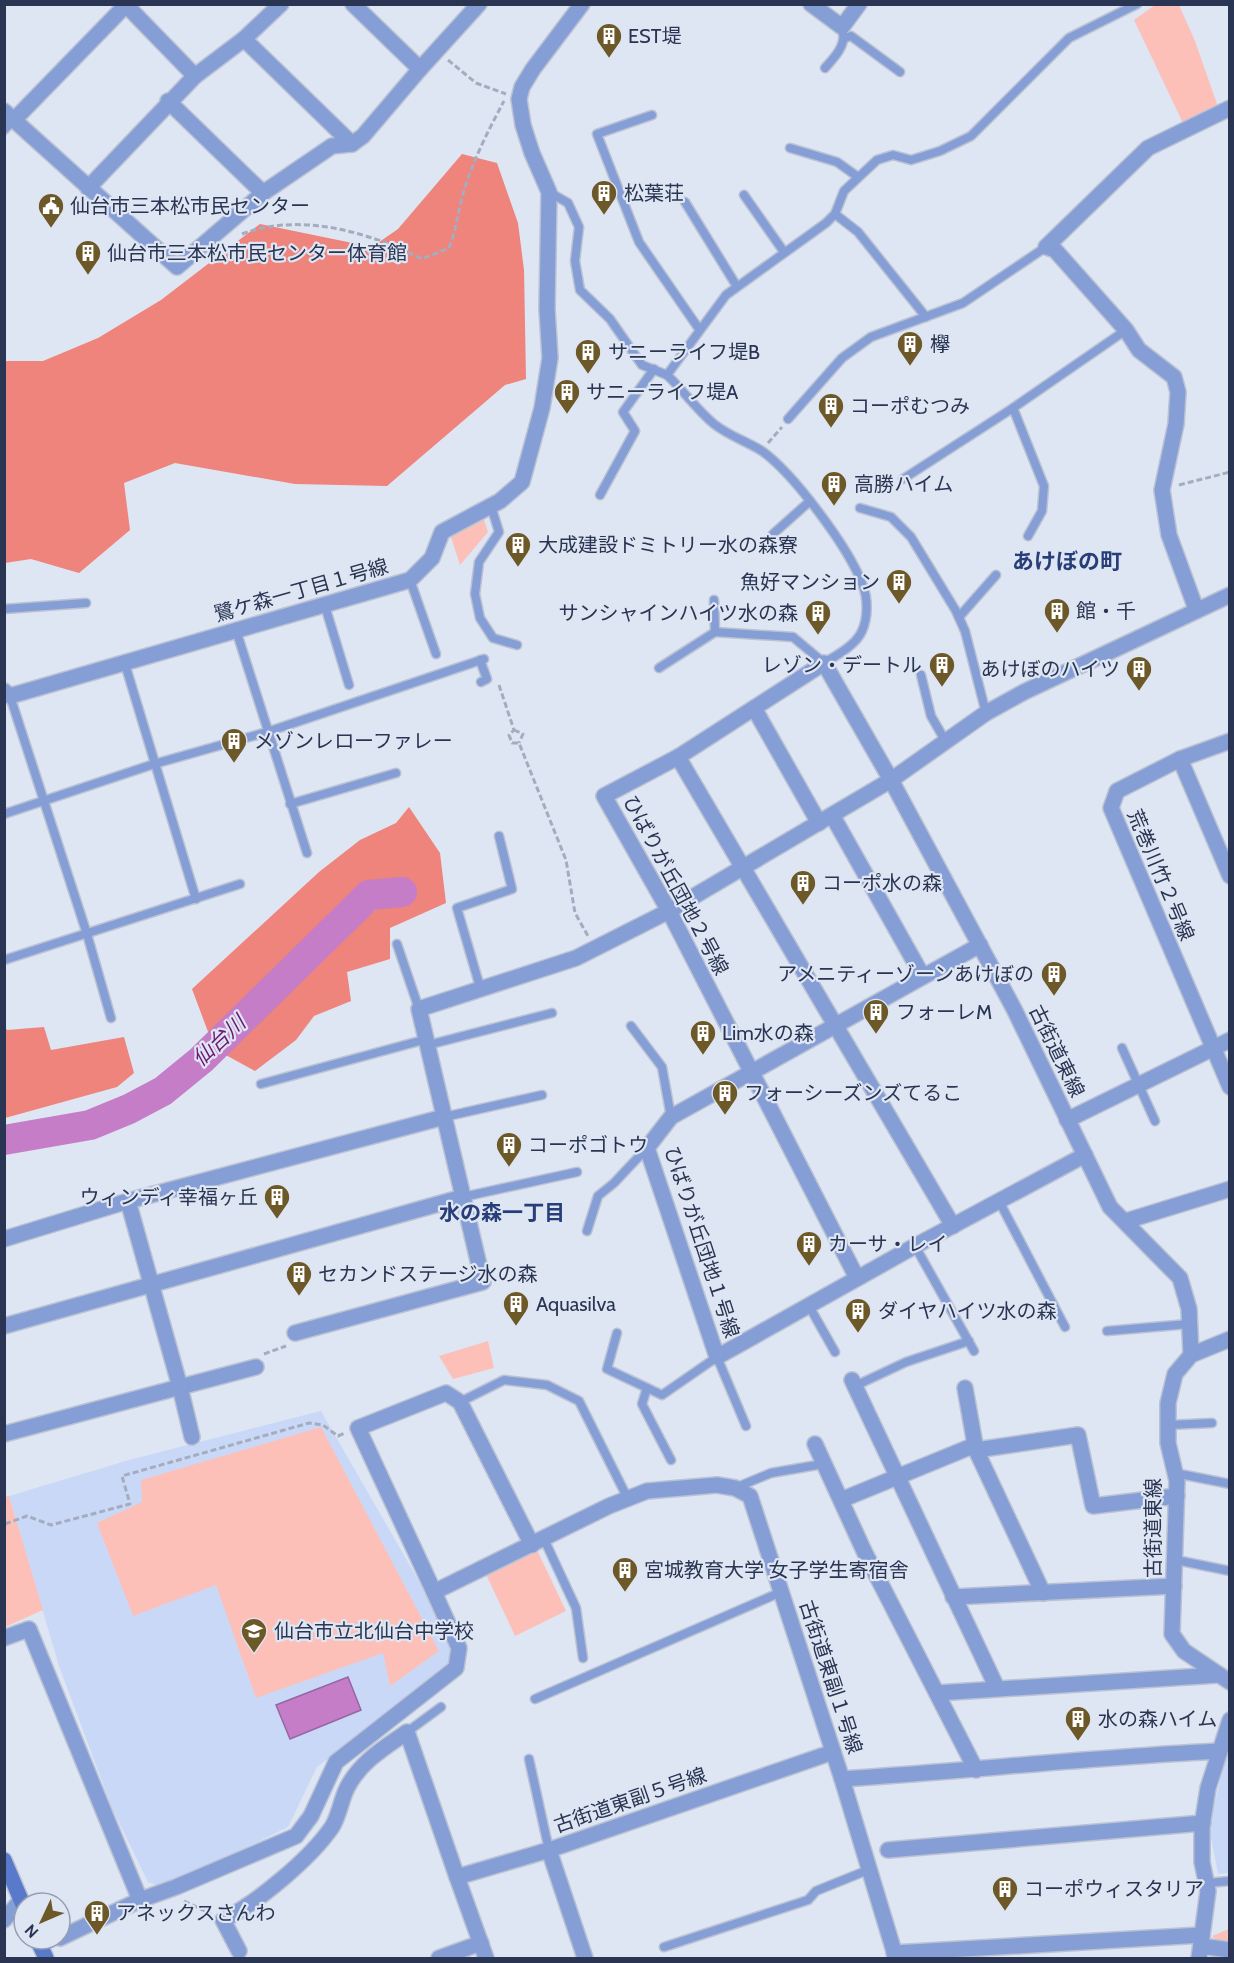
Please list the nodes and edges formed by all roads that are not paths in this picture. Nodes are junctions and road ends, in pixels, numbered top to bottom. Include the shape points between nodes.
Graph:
1 (281, 4) edge
2 (353, 4) edge
3 (479, 4) edge
4 (582, 4) edge
5 (811, 4) edge
6 (859, 4) edge
7 (1137, 4) edge
8 (125, 5) edge
9 (843, 33) junction
10 (244, 39) junction
11 (825, 68) dead end
12 (420, 69) junction
13 (900, 72) dead end
14 (195, 76) junction
15 (168, 101) junction
16 (1230, 108) edge
17 (652, 115) dead end
18 (8, 120) edge
19 (352, 144) junction
20 (790, 148) dead end
21 (858, 177) junction
22 (88, 188) junction
23 (549, 192) junction
24 (263, 193) junction
25 (744, 195) dead end
26 (685, 202) dead end
27 (834, 214) junction
28 (1046, 247) junction
29 (784, 252) junction
30 (736, 285) junction
31 (926, 317) junction
32 (699, 329) junction
33 (1126, 330) junction
34 (654, 369) junction
35 (667, 375) junction
36 (1013, 408) junction
37 (788, 419) road end
38 (903, 479) dead end
39 (600, 495) dead end
40 (810, 501) junction
41 (491, 506) junction
42 (860, 508) dead end
43 (773, 534) dead end
44 (1028, 536) dead end
45 (996, 575) dead end
46 (410, 580) junction
47 (1230, 595) edge
48 (714, 600) dead end
49 (86, 603) dead end
50 (325, 606) junction
51 (4, 609) edge
52 (1196, 609) junction
53 (959, 617) junction
54 (236, 630) junction
55 (715, 632) junction
56 (517, 645) dead end
57 (436, 654) dead end
58 (824, 663) junction
59 (125, 664) junction
60 (658, 668) dead end
61 (921, 675) dead end
62 (481, 682) dead end
63 (349, 685) dead end
64 (6, 695) edge
65 (754, 708) junction
66 (986, 713) junction
67 (267, 732) junction
68 (1230, 741) edge
69 (946, 742) junction
70 (678, 757) junction
71 (1180, 759) junction
72 (154, 764) junction
73 (396, 773) dead end
74 (891, 780) junction
75 (44, 802) junction
76 (290, 804) junction
77 (4, 814) edge
78 (832, 815) junction
79 (819, 823) junction
80 (499, 836) dead end
81 (307, 853) dead end
82 (744, 869) junction
83 (1230, 876) edge
84 (240, 884) dead end
85 (196, 898) junction
86 (669, 911) junction
87 (87, 934) junction
88 (397, 944) dead end
89 (980, 945) junction
90 (4, 960) edge
91 (922, 975) junction
92 (480, 987) junction
93 (419, 1009) junction
94 (552, 1012) dead end
95 (111, 1018) dead end
96 (631, 1026) dead end
97 (836, 1026) junction
98 (1230, 1040) edge
99 (427, 1042) junction
100 (1122, 1048) dead end
101 (1212, 1048) junction
102 (751, 1074) junction
103 (261, 1084) dead end
104 (1139, 1084) junction
105 (1230, 1087) edge
106 (542, 1095) dead end
107 (444, 1117) junction
108 (671, 1117) junction
109 (1067, 1120) junction
110 (1155, 1121) dead end
111 (647, 1148) junction
112 (1085, 1155) junction
113 (577, 1172) dead end
114 (1230, 1189) edge
115 (463, 1197) junction
116 (128, 1201) junction
117 (999, 1201) junction
118 (1126, 1221) junction
119 (952, 1226) junction
120 (587, 1231) dead end
121 (4, 1239) edge
122 (915, 1246) junction
123 (857, 1278) junction
124 (150, 1283) junction
125 (809, 1306) junction
126 (1189, 1324) junction
127 (4, 1326) edge
128 (1065, 1327) dead end
129 (1107, 1331) dead end
130 (295, 1333) dead end
131 (617, 1333) dead end
132 (1230, 1339) edge
133 (969, 1341) junction
134 (835, 1352) dead end
135 (974, 1352) dead end
136 (1191, 1355) junction
137 (717, 1357) junction
138 (256, 1361) road end
139 (853, 1383) joint
140 (180, 1387) junction
141 (646, 1388) junction
142 (965, 1388) dead end
143 (460, 1402) junction
144 (1212, 1423) dead end
145 (1168, 1425) junction
146 (746, 1426) dead end
147 (4, 1434) edge
148 (192, 1437) dead end
149 (815, 1444) dead end
150 (975, 1447) junction
151 (671, 1460) dead end
152 (823, 1464) junction
153 (1175, 1473) junction
154 (897, 1477) junction
155 (1230, 1484) edge
156 (735, 1488) junction
157 (1177, 1496) junction
158 (628, 1499) junction
159 (841, 1500) junction
160 (538, 1542) junction
161 (1176, 1560) junction
162 (1230, 1571) edge
163 (1174, 1586) junction
164 (434, 1592) junction
165 (781, 1592) junction
166 (1043, 1593) junction
167 (953, 1597) junction
168 (4, 1638) edge
169 (584, 1658) dead end
170 (1224, 1678) edge
171 (997, 1688) junction
172 (937, 1693) junction
173 (535, 1699) dead end
174 (441, 1707) dead end
175 (1230, 1720) edge
176 (407, 1732) junction
177 (1220, 1751) junction
178 (833, 1752) junction
179 (529, 1759) dead end
180 (976, 1770) junction
181 (842, 1779) junction
182 (1203, 1823) junction
183 (549, 1850) junction
184 (888, 1850) dead end
185 (4, 1860) edge
186 (868, 1870) junction
187 (457, 1877) junction
188 (1230, 1881) edge
189 (1207, 1883) junction
190 (17, 1891) edge
191 (140, 1900) junction
192 (72, 1932) edge
193 (481, 1943) junction
194 (1201, 1946) edge
195 (664, 1947) dead end
196 (1230, 1950) edge
197 (239, 1951) dead end
198 (895, 1956) edge
199 (439, 1959) edge
200 (486, 1959) edge
201 (585, 1959) edge

1 - 10 street
2 - 12 street
3 - 12 street
4 - 23 street via 533,69 519,99 532,153
5 - 9 street
6 - 9 street
7 - 21 lane via 1069,38 971,136 911,160 892,155 877,160
8 - 14 street
8 - 18 street
9 - 11 lane via 840,51
9 - 13 lane
10 - 14 street
10 - 19 street
12 - 19 street
14 - 15 street
15 - 22 street
15 - 24 street
16 - 28 street via 1148,148
17 - 32 lane via 597,134 639,242
18 - 22 street
19 - 24 street via 332,146
20 - 21 lane via 837,162
21 - 27 lane via 844,191
22 - 24 street via 177,267
23 - 34 lane via 568,203 579,227 575,261 580,290 610,320 642,365
23 - 41 street, 鷺ケ森一丁目１号線 via 550,358 542,408 522,482
25 - 29 lane
26 - 30 lane
27 - 29 lane
27 - 31 lane via 858,232
28 - 31 lane via 963,303
28 - 33 street via 1055,250
29 - 30 lane
30 - 32 lane
31 - 37 lane via 871,337 842,358
32 - 35 lane
33 - 36 lane
33 - 52 street via 1139,350 1174,377 1178,392 1176,424 1162,490 1169,535
34 - 35 lane
34 - 39 lane via 623,412 635,430
35 - 40 lane via 712,422 762,451
36 - 38 lane
36 - 44 lane via 1044,486 1042,511
40 - 43 lane
40 - 58 lane via 863,586 867,608 862,631
41 - 46 street, 鷺ケ森一丁目１号線 via 442,532 432,558
41 - 56 lane via 499,532 479,562 475,594 480,618 493,638
42 - 53 lane via 891,517 911,537
45 - 53 lane
46 - 50 street, 鷺ケ森一丁目１号線
46 - 57 lane
47 - 52 street
48 - 55 lane
49 - 51 lane
50 - 54 street, 鷺ケ森一丁目１号線
50 - 63 lane
52 - 66 street
53 - 66 lane
54 - 59 street, 鷺ケ森一丁目１号線
54 - 67 lane
55 - 58 lane via 793,637
55 - 60 lane
58 - 65 street, ひばりが丘団地２号線
58 - 74 street
59 - 64 street, 鷺ケ森一丁目１号線
59 - 72 lane
61 - 69 lane via 931,716
62 - 67 lane via 487,678 482,660
64 - 75 lane
65 - 70 street, ひばりが丘団地２号線
65 - 79 street
66 - 69 street
67 - 72 lane
67 - 76 lane
68 - 71 street, 荒巻川竹２号線
69 - 74 street
70 - 82 street
70 - 86 street, ひばりが丘団地２号線 via 604,796
71 - 83 street
71 - 101 street, 荒巻川竹２号線 via 1117,790 1111,808
72 - 75 lane
72 - 85 lane
73 - 76 lane
74 - 78 street
74 - 89 street, 古街道東線
75 - 77 lane
75 - 87 lane
76 - 81 lane
78 - 79 street
78 - 91 street
79 - 82 street
80 - 92 lane via 512,889 456,908
82 - 86 street
82 - 97 street
84 - 85 lane
85 - 87 lane
86 - 92 street via 576,958
86 - 102 street, ひばりが丘団地２号線
87 - 90 lane
87 - 95 lane
88 - 93 lane
89 - 91 street, ひばりが丘団地１号線
89 - 109 street, 古街道東線
91 - 97 street, ひばりが丘団地１号線
92 - 93 street
93 - 99 street
94 - 99 lane
96 - 108 lane via 662,1067
97 - 102 street, ひばりが丘団地１号線
97 - 119 street
98 - 101 street
99 - 103 lane
99 - 107 street
100 - 104 lane
101 - 104 street
101 - 105 street, 荒巻川竹２号線
102 - 108 street, ひばりが丘団地１号線
102 - 123 street, ひばりが丘団地２号線
104 - 109 street
104 - 110 lane
106 - 107 lane
107 - 115 street
107 - 116 street
108 - 111 street, ひばりが丘団地１号線
109 - 112 street, 古街道東線
111 - 120 lane via 598,1196
111 - 137 street, ひばりが丘団地１号線
112 - 117 street, ひばりが丘団地１号線
112 - 118 street, 古街道東線 via 1110,1207
113 - 115 lane
114 - 118 street
115 - 124 street
115 - 130 street via 483,1282
116 - 121 street
116 - 124 street
117 - 119 street, ひばりが丘団地１号線
117 - 128 lane
118 - 126 street, 古街道東線 via 1180,1278
119 - 122 street, ひばりが丘団地１号線
122 - 123 street, ひばりが丘団地１号線
122 - 133 lane
123 - 125 street, ひばりが丘団地１号線
124 - 127 street
124 - 140 street
125 - 134 lane
125 - 137 street, ひばりが丘団地１号線
126 - 129 lane
126 - 136 street, 古街道東線
131 - 141 lane via 607,1369
132 - 136 street
133 - 135 lane
133 - 139 lane
136 - 145 street, 古街道東線 via 1175,1374
137 - 141 lane via 662,1395
137 - 146 lane
138 - 140 street
139 - 154 street
140 - 147 street
140 - 148 street
141 - 151 lane via 642,1404
142 - 150 street
143 - 158 lane via 504,1380 547,1385 579,1401
143 - 160 street
143 - 164 street via 446,1393 358,1428
144 - 145 lane
145 - 153 street, 古街道東線
149 - 152 street
150 - 154 street
150 - 157 street via 1078,1435 1094,1506
150 - 166 street
152 - 156 lane via 771,1473
152 - 159 street
153 - 155 lane
153 - 157 street, 古街道東線
154 - 159 street
154 - 167 street
156 - 158 street via 717,1485 647,1491
156 - 165 street, 古街道東副１号線 via 750,1496
157 - 161 street, 古街道東線
158 - 160 street
159 - 172 street
160 - 164 street
160 - 169 lane via 576,1608
161 - 162 lane
161 - 163 street, 古街道東線
163 - 166 street
163 - 170 street, 古街道東線 via 1172,1634 1184,1651
164 - 191 street via 459,1648 456,1668 340,1758 311,1816 296,1836
165 - 173 lane
165 - 178 street, 古街道東副１号線
166 - 167 street
167 - 171 street
168 - 191 street via 29,1629
170 - 171 street
171 - 172 street
172 - 180 street
174 - 176 lane
175 - 177 street
176 - 187 street
176 - 197 street via 374,1755 356,1774 330,1829 302,1860 246,1907 223,1920
177 - 180 street
177 - 182 street via 1208,1788
178 - 181 street, 古街道東副１号線
178 - 183 street, 古街道東副５号線
179 - 183 lane
180 - 181 street
181 - 186 street, 古街道東副１号線
182 - 184 street
182 - 189 street
183 - 187 street
183 - 201 street, 古街道東副５号線
185 - 190 street
186 - 195 lane via 816,1891 808,1900
186 - 198 street, 古街道東副１号線
187 - 193 street
188 - 189 lane
189 - 194 street
191 - 192 street
193 - 199 street
193 - 200 street
194 - 196 street
194 - 198 street

